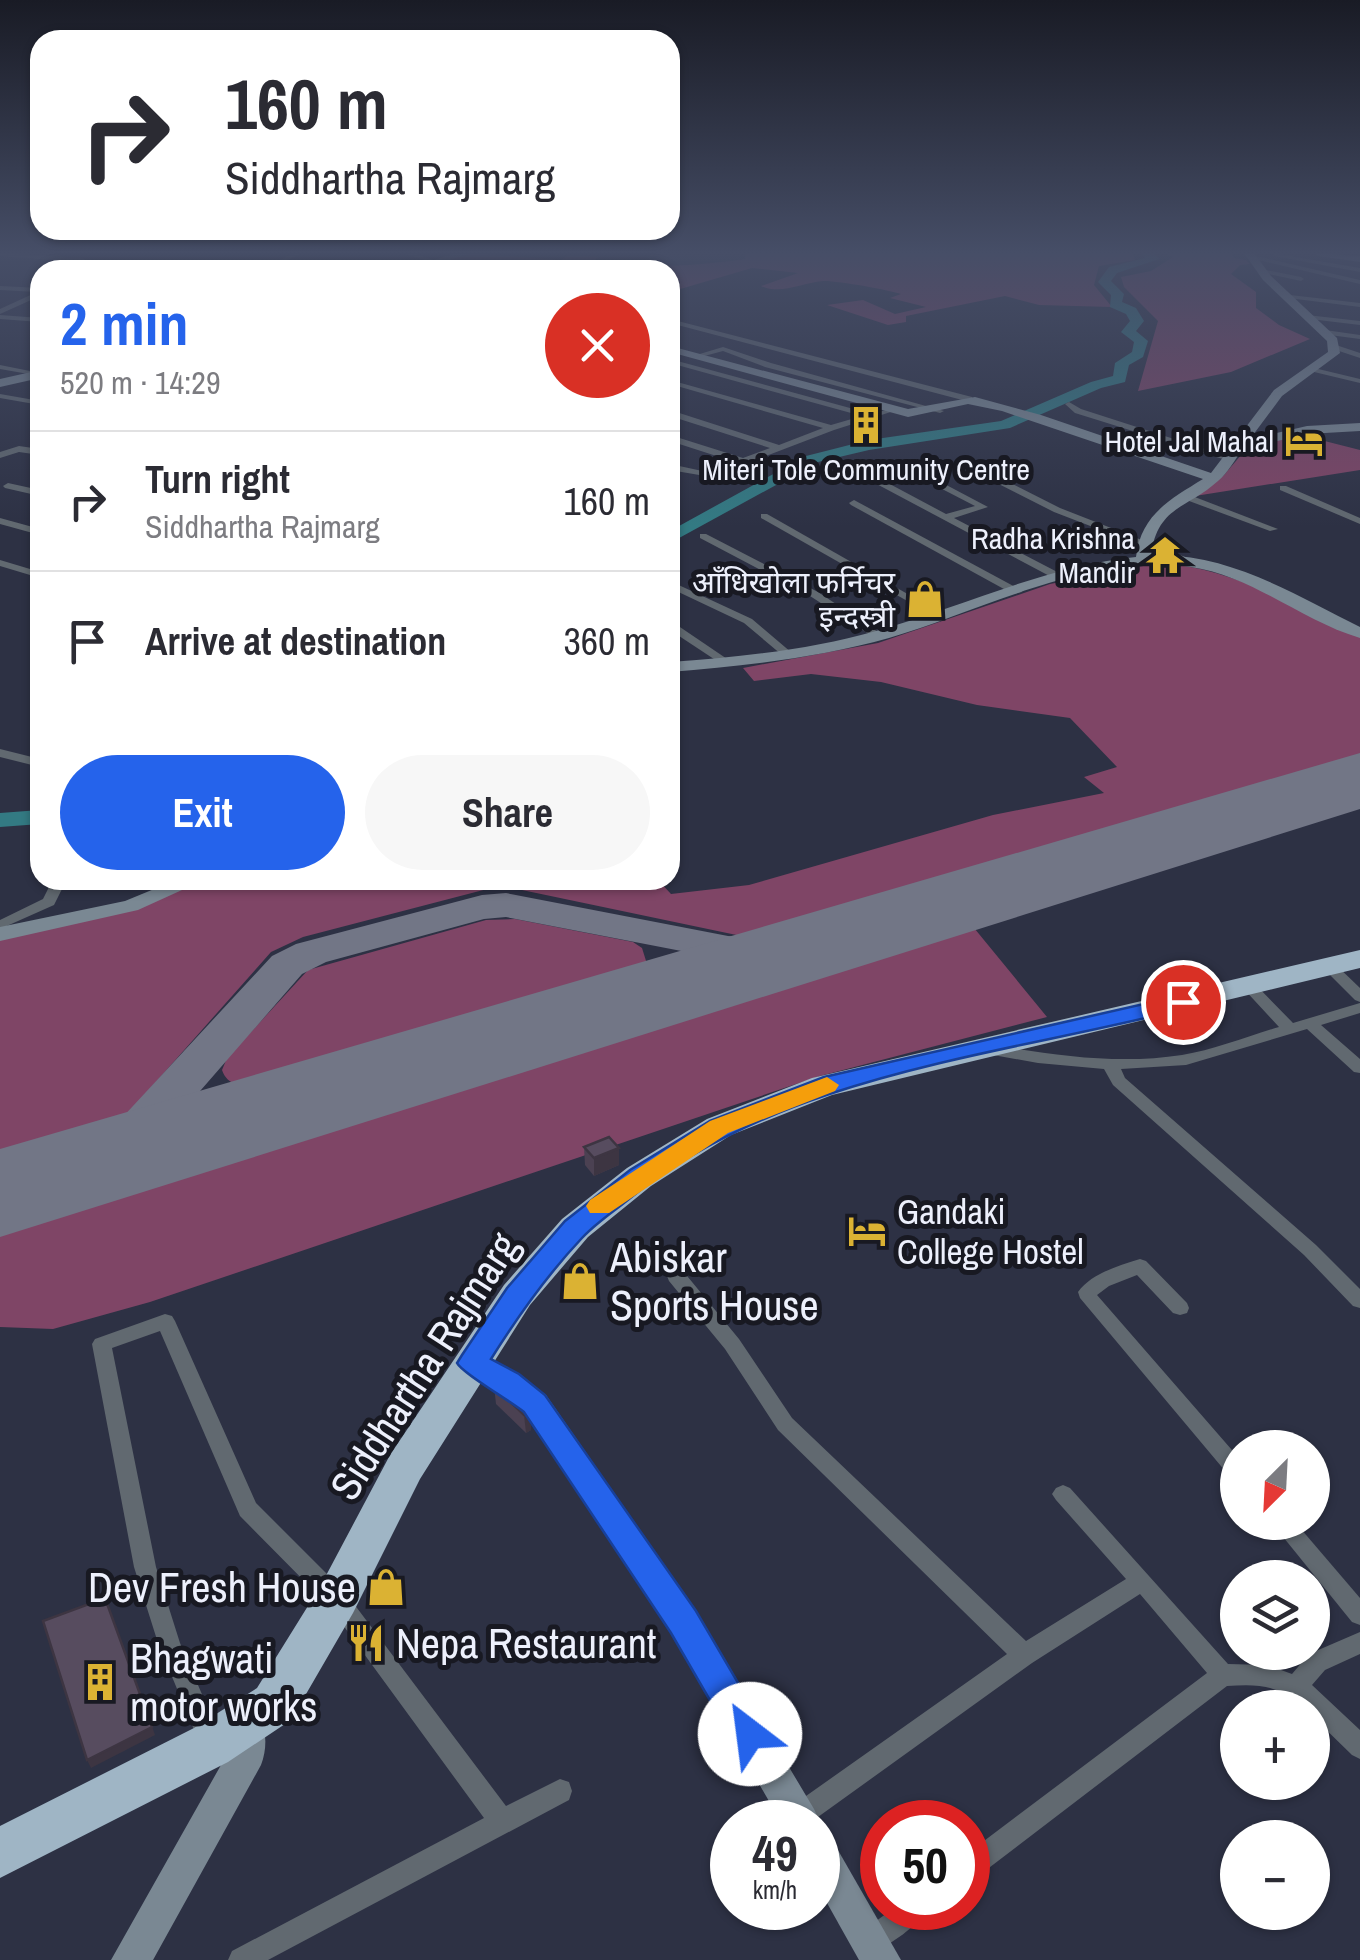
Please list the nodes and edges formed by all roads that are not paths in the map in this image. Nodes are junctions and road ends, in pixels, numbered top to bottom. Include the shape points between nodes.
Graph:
1 (756, 344) edge
2 (1331, 344) edge
3 (680, 352) edge
4 (701, 358) junction
5 (680, 365) edge
6 (683, 366) junction
7 (0, 367) edge
8 (680, 367) edge
9 (1314, 369) junction
10 (30, 373) edge
11 (30, 376) edge
12 (0, 382) edge
13 (1360, 382) edge
14 (680, 385) edge
15 (0, 396) edge
16 (969, 400) junction
17 (30, 401) edge
18 (1069, 404) dead end
19 (894, 410) junction
20 (940, 411) junction
21 (680, 416) edge
22 (870, 416) junction
23 (1255, 420) junction
24 (1360, 427) edge
25 (831, 428) junction
26 (1307, 430) junction
27 (680, 441) edge
28 (779, 448) junction
29 (30, 450) edge
30 (1234, 452) junction
31 (0, 455) edge
32 (742, 461) junction
33 (680, 469) edge
34 (986, 474) dead end
35 (1214, 478) junction
36 (8, 486) dead end
37 (1283, 488) dead end
38 (30, 490) edge
39 (1184, 496) junction
40 (854, 503) dead end
41 (764, 516) dead end
42 (945, 517) junction
43 (1360, 521) edge
44 (0, 522) edge
45 (1273, 529) dead end
46 (30, 530) edge
47 (703, 536) dead end
48 (1144, 542) junction
49 (1143, 560) junction
50 (1193, 562) junction
51 (0, 563) edge
52 (30, 572) edge
53 (1061, 578) junction
54 (680, 589) edge
55 (1016, 592) junction
56 (943, 617) junction
57 (680, 632) edge
58 (1360, 634) edge
59 (878, 636) junction
60 (786, 653) junction
61 (727, 663) junction
62 (680, 666) edge
63 (0, 753) edge
64 (30, 760) edge
65 (54, 890) edge
66 (170, 890) edge
67 (0, 925) edge
68 (0, 934) edge
69 (1345, 963) edge
70 (1250, 986) junction
71 (1360, 997) edge
72 (1356, 1015) edge
73 (1310, 1023) junction
74 (1290, 1029) junction
75 (983, 1048) junction
76 (1111, 1066) junction
77 (1360, 1068) edge
78 (676, 1276) dead end
79 (1360, 1302) edge
80 (1180, 1308) dead end
81 (472, 1363) junction
82 (1220, 1451) edge
83 (1063, 1494) dead end
84 (1296, 1540) edge
85 (1142, 1581) junction
86 (337, 1598) junction
87 (1360, 1615) edge
88 (1360, 1643) edge
89 (1024, 1656) junction
90 (1223, 1675) junction
91 (1297, 1684) junction
92 (246, 1722) junction
93 (211, 1745) junction
94 (1360, 1746) edge
95 (560, 1791) dead end
96 (787, 1800) edge
97 (826, 1800) edge
98 (502, 1821) junction
99 (990, 1851) edge
100 (0, 1854) edge
101 (840, 1889) edge
102 (895, 1930) edge
103 (876, 1951) edge
104 (131, 1960) edge
105 (242, 1960) edge

1 - 16 street
2 - 9 main road via 1330,358
3 - 4 main road
4 - 6 street
4 - 19 main road
4 - 20 street via 722,349
5 - 6 street
6 - 8 street
6 - 22 street
7 - 10 street
9 - 13 street
9 - 23 main road via 1288,384
11 - 12 main road
14 - 25 street
15 - 17 street
16 - 20 main road
16 - 35 main road
18 - 30 street
19 - 20 main road
19 - 22 street
21 - 28 street
22 - 25 street
23 - 26 main road
23 - 30 main road
24 - 26 main road
25 - 28 street
26 - 30 main road
27 - 32 street
28 - 32 street
29 - 31 street
30 - 35 main road
32 - 33 street via 708,474
34 - 48 street
35 - 39 main road
36 - 38 street
37 - 43 street
39 - 45 street
39 - 48 main road via 1163,510
40 - 55 street
41 - 56 street
42 - 42 street via 873,482 918,472 983,507
42 - 53 street
44 - 46 street
47 - 59 street
48 - 49 main road
48 - 50 street
49 - 50 main road
49 - 53 main road
50 - 58 main road
51 - 52 street
53 - 55 main road
54 - 60 street via 748,621
55 - 56 main road
56 - 59 main road
57 - 61 street
59 - 60 main road
60 - 61 main road
61 - 62 main road
63 - 64 street
65 - 67 street via 49,902
66 - 68 main road via 131,906
69 - 70 highway, Siddhartha Rajmarg
69 - 71 street
70 - 74 street
70 - 75 highway, Siddhartha Rajmarg
72 - 73 street
73 - 74 street
73 - 77 street
74 - 76 street via 1186,1060
75 - 76 street
75 - 81 highway, Siddhartha Rajmarg via 824,1086 693,1142 575,1228 517,1295
76 - 79 street via 1119,1081
78 - 89 street via 785,1424
80 - 82 street via 1140,1266 1088,1292
81 - 86 highway, Siddhartha Rajmarg via 405,1467
81 - 96 main road via 534,1404 684,1622
83 - 85 street
84 - 87 street
85 - 89 street
85 - 90 street
86 - 92 highway, Siddhartha Rajmarg via 274,1704
86 - 93 street via 248,1509 165,1320 102,1344 145,1567
86 - 98 street
88 - 91 street via 1317,1662
89 - 97 street
90 - 91 street via 1269,1674
90 - 99 street
91 - 94 street
92 - 93 highway, Siddhartha Rajmarg
92 - 104 main road via 248,1752
93 - 100 highway, Siddhartha Rajmarg
95 - 98 street
98 - 105 street
101 - 103 main road
102 - 103 street

